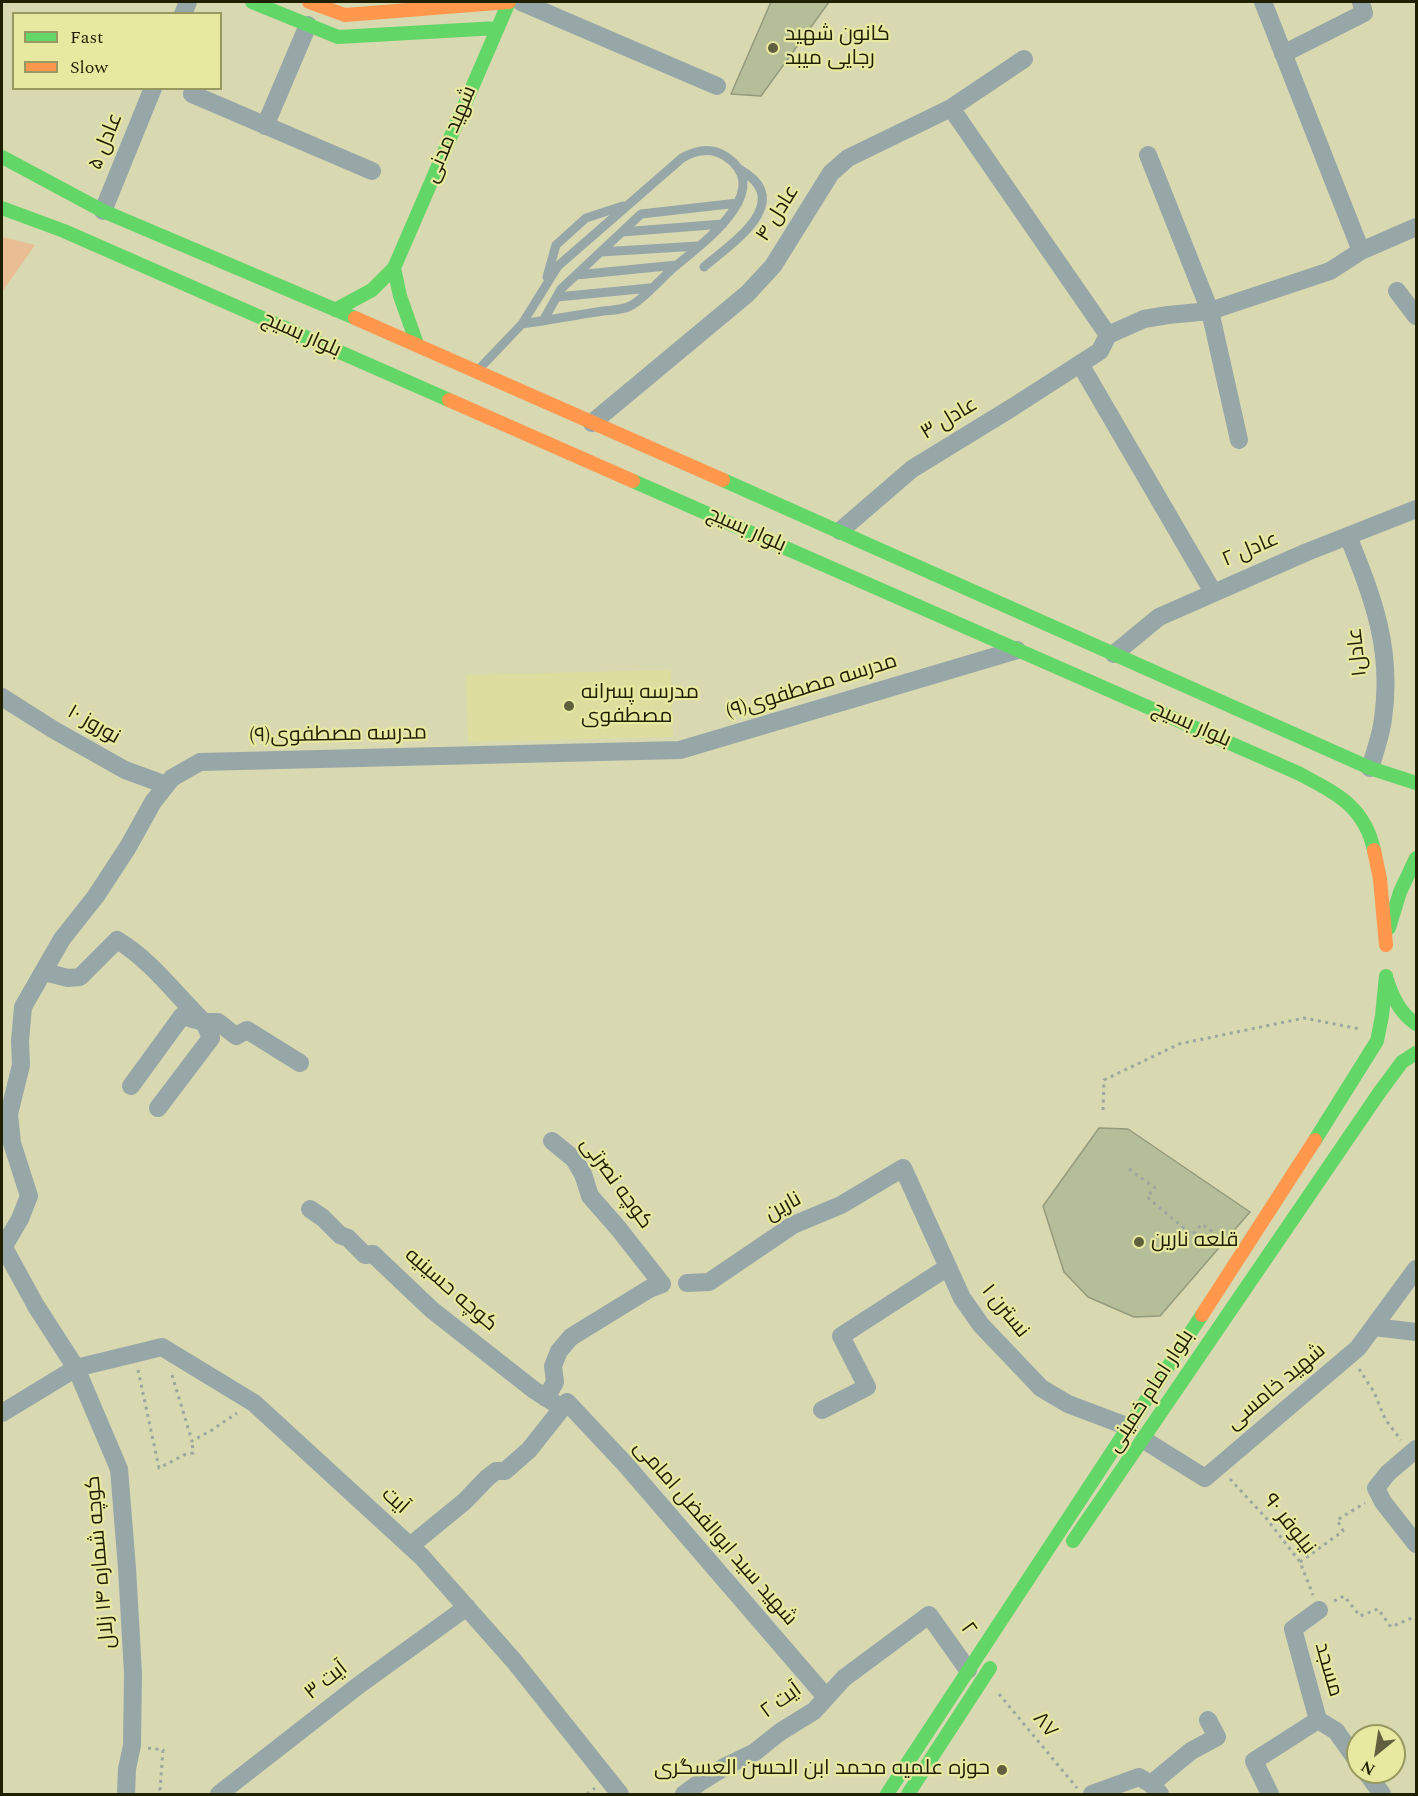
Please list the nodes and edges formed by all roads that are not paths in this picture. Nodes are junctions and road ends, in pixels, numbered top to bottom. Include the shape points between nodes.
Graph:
1 (252, 2) edge
2 (309, 2) edge
3 (509, 2) edge
4 (521, 2) edge
5 (1263, 2) edge
6 (1361, 2) edge
7 (308, 25) junction
8 (498, 28) junction
9 (1283, 54) junction
10 (1024, 59) dead end
11 (717, 86) dead end
12 (152, 90) edge
13 (192, 94) dead end
14 (951, 108) junction
15 (265, 126) junction
16 (1148, 155) dead end
17 (3, 160) edge
18 (738, 169) junction
19 (372, 171) dead end
20 (738, 203) junction
21 (628, 205) junction
22 (2, 208) edge
23 (103, 212) junction
24 (723, 224) junction
25 (1416, 227) edge
26 (622, 232) junction
27 (698, 246) junction
28 (1362, 251) junction
29 (601, 252) junction
30 (677, 265) junction
31 (704, 267) dead end
32 (394, 268) junction
33 (576, 275) junction
34 (651, 288) junction
35 (544, 289) junction
36 (1397, 291) dead end
37 (557, 297) junction
38 (335, 310) junction
39 (1210, 312) junction
40 (1416, 315) edge
41 (543, 321) junction
42 (522, 324) junction
43 (1108, 335) junction
44 (417, 344) junction
45 (1090, 357) junction
46 (477, 371) junction
47 (592, 423) junction
48 (1239, 440) dead end
49 (1416, 509) edge
50 (840, 531) junction
51 (1348, 536) junction
52 (1213, 592) junction
53 (1017, 650) junction
54 (1114, 654) junction
55 (2, 697) edge
56 (1314, 743) junction
57 (1370, 768) junction
58 (1298, 773) junction
59 (1416, 783) edge
60 (166, 785) junction
61 (1416, 858) edge
62 (1386, 960) junction
63 (44, 972) junction
64 (204, 1022) junction
65 (1416, 1024) edge
66 (1416, 1053) edge
67 (300, 1063) dead end
68 (131, 1086) dead end
69 (158, 1108) dead end
70 (552, 1141) dead end
71 (903, 1168) joint
72 (310, 1209) dead end
73 (3, 1245) edge
74 (948, 1267) junction
75 (1416, 1269) edge
76 (687, 1282) dead end
77 (1374, 1327) junction
78 (1416, 1332) edge
79 (76, 1368) junction
80 (546, 1398) junction
81 (564, 1405) junction
82 (822, 1410) dead end
83 (2, 1413) edge
84 (1129, 1427) junction
85 (1144, 1440) junction
86 (1414, 1451) edge
87 (1416, 1544) edge
88 (410, 1546) junction
89 (1066, 1552) dead end
90 (467, 1607) junction
91 (1320, 1610) road end
92 (929, 1615) joint
93 (997, 1658) dead end
94 (976, 1674) junction
95 (826, 1697) junction
96 (1208, 1720) dead end
97 (1318, 1720) junction
98 (1346, 1745) edge
99 (1156, 1789) edge
100 (126, 1794) edge
101 (219, 1794) edge
102 (620, 1794) edge
103 (684, 1794) edge
104 (887, 1794) edge
105 (909, 1794) edge
106 (1092, 1794) edge
107 (1270, 1794) edge

1 - 7 main road
2 - 3 main road via 345,15
3 - 8 main road, شهید مدنی
4 - 11 street
5 - 9 street
6 - 9 street via 1364,13
7 - 8 main road via 338,37
7 - 15 street
8 - 32 main road, شهید مدنی
9 - 28 street
10 - 14 street, عادل ۴
12 - 23 street, عادل ۵
13 - 15 street
14 - 43 street
14 - 47 street, عادل ۴ via 839,165 773,266 747,294
15 - 19 street
16 - 39 street
17 - 23 main road, بلوار بسیج
18 - 20 lane via 742,182
18 - 21 lane via 720,152 694,151
18 - 31 lane via 757,183 762,206 759,216
20 - 24 lane
20 - 26 lane via 641,214
21 - 35 lane via 558,266
21 - 35 lane via 586,218 556,245
22 - 53 main road, بلوار بسیج via 64,231
23 - 38 main road, بلوار بسیج
24 - 26 lane
24 - 27 lane
25 - 28 street
26 - 29 lane
27 - 29 lane
27 - 30 lane
28 - 39 street via 1330,271
29 - 33 lane
30 - 33 lane
30 - 34 lane
32 - 38 main road, شهید مدنی via 372,290
32 - 44 main road
33 - 37 lane
34 - 37 lane
34 - 41 lane via 630,307
35 - 42 lane
36 - 40 street
37 - 41 lane
38 - 44 main road, بلوار بسیج
39 - 43 street via 1144,320
39 - 48 street
41 - 42 lane
42 - 46 lane
43 - 45 street, عادل ۳ via 1100,351
44 - 46 main road, بلوار بسیج
45 - 50 street, عادل ۳ via 912,469
45 - 52 street via 1080,364
46 - 47 main road, بلوار بسیج
47 - 50 main road, بلوار بسیج
49 - 51 street, عادل ۲
50 - 54 main road, بلوار بسیج
51 - 52 street, عادل ۲
51 - 57 street, عادل۱ via 1377,612 1386,667 1383,721
52 - 54 street, عادل ۲ via 1159,617
53 - 58 main road, بلوار بسیج
53 - 60 street, مدرسه مصطفوی(۹) via 680,750 200,762
54 - 56 main road, بلوار بسیج
55 - 60 street, نوروز ۱۰ via 125,770
56 - 57 main road, بلوار بسیج
56 - 58 main road via 1317,760 1312,770
57 - 59 main road, بلوار بسیج
58 - 62 main road, بلوار بسیج via 1338,795 1362,817 1375,851
60 - 63 street, مدرسه مصطفوی(۹)
61 - 62 main road via 1392,911
62 - 65 main road via 1394,1001
62 - 84 main road, بلوار امام خمینی via 1377,1041
63 - 64 street via 80,977 117,940
63 - 73 street, مدرسه مصطفوی(۹) via 23,1007 21,1065 9,1114 12,1143 29,1196
64 - 67 street via 218,1022 236,1036 247,1030
64 - 68 street via 182,1016
64 - 69 street via 211,1038
66 - 85 main road, بلوار امام خمینی via 1402,1062 1379,1094
70 - 80 street, کوچه نصرتی via 574,1159 590,1196 662,1284 571,1337 559,1351 553,1366 555,1382
71 - 74 street, نسترن ۱
71 - 76 street, نارین via 841,1205 793,1225 709,1282
72 - 80 street, کوچه حسینیه via 365,1255 374,1254 432,1310
73 - 79 street, کوچه شماره ۱۴ زلال
74 - 82 street via 841,1336 867,1387
74 - 84 street, نسترن ۱ via 962,1298 981,1325 1041,1388 1095,1416
75 - 77 street, شهید خامسی
77 - 78 street
77 - 85 street, شهید خامسی via 1358,1348 1205,1478
79 - 83 street, آیت
79 - 88 street, آیت via 162,1347 254,1403
79 - 100 street, کوچه شماره ۱۴ زلال via 119,1469 131,1635 132,1745
80 - 81 street, کوچه حسینیه
81 - 88 street via 521,1457 505,1471 496,1471 487,1478
81 - 95 street, شهید سید ابوالفضل امامی via 626,1465
84 - 94 main road, بلوار امام خمینی
85 - 89 main road, بلوار امام خمینی
86 - 87 street via 1376,1488
88 - 90 street, آیت
90 - 101 street, آیت ۳
90 - 102 street, آیت
91 - 97 street, مسجد via 1293,1629
92 - 94 street, ۲
92 - 95 street, آیت ۲ via 844,1678
93 - 94 main road, بلوار امام خمینی
94 - 104 main road, بلوار امام خمینی
94 - 105 main road, بلوار امام خمینی
95 - 103 street, آیت ۲ via 814,1711 755,1752
96 - 99 street via 1217,1737 1191,1751
97 - 98 street, مسجد via 1336,1731
97 - 107 street, مسجد via 1254,1761
99 - 106 street via 1138,1777

